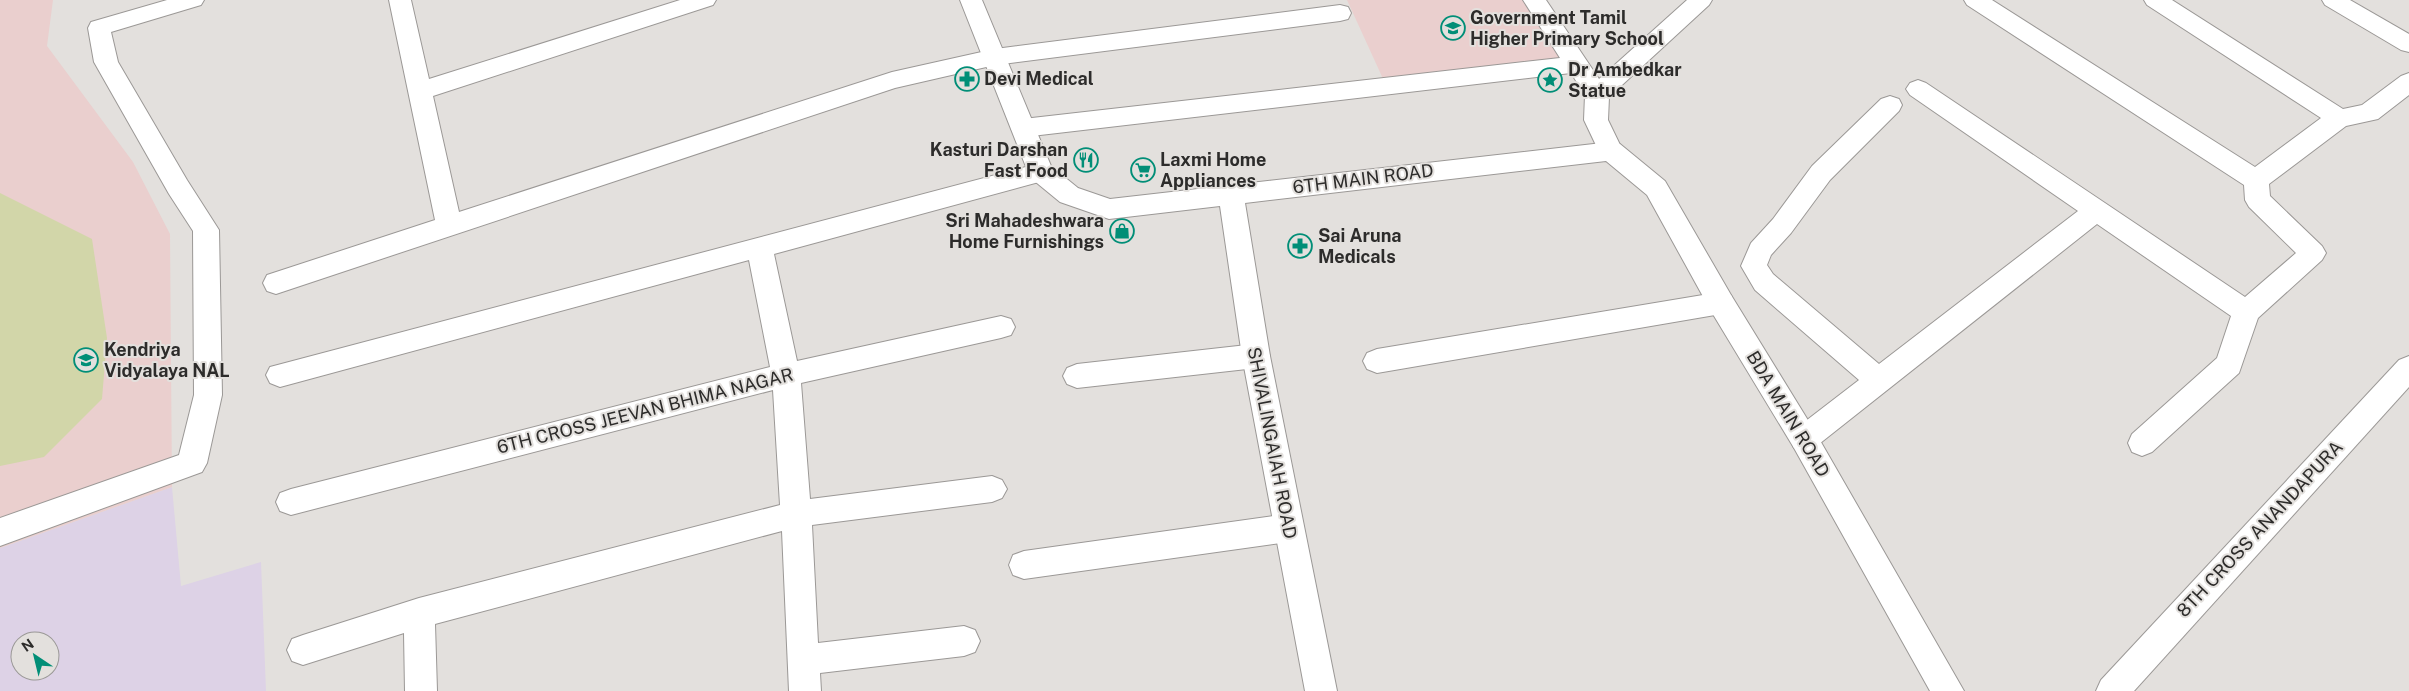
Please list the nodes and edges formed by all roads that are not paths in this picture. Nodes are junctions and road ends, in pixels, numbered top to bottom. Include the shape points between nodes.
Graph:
1 (193, 0) edge
2 (400, 0) edge
3 (705, 0) edge
4 (971, 0) edge
5 (1534, 0) edge
6 (1701, 0) edge
7 (1975, 0) edge
8 (2154, 0) edge
9 (2333, 0) edge
10 (1340, 13) dead end
11 (2409, 44) edge
12 (994, 57) junction
13 (1576, 64) junction
14 (2409, 82) edge
15 (1918, 89) dead end
16 (420, 91) junction
17 (1597, 94) junction
18 (1890, 105) dead end
19 (2339, 118) junction
20 (1023, 128) junction
21 (1611, 151) junction
22 (1042, 172) junction
23 (2256, 180) junction
24 (1231, 195) junction
25 (2098, 210) junction
26 (449, 225) junction
27 (759, 246) junction
28 (276, 283) dead end
29 (1721, 303) junction
30 (2246, 312) junction
31 (1001, 326) dead end
32 (1256, 356) junction
33 (1376, 362) dead end
34 (2409, 368) edge
35 (280, 375) dead end
36 (786, 375) junction
37 (1077, 376) dead end
38 (1878, 380) junction
39 (1804, 439) junction
40 (2142, 443) dead end
41 (992, 489) dead end
42 (291, 502) dead end
43 (796, 514) junction
44 (1288, 528) junction
45 (0, 532) edge
46 (1024, 565) dead end
47 (419, 613) junction
48 (964, 640) dead end
49 (303, 650) dead end
50 (803, 660) junction
51 (421, 691) edge
52 (805, 691) edge
53 (1321, 691) edge
54 (1948, 691) edge
55 (2112, 691) edge

1 - 45 street via 99,28 106,62 206,230 208,394 192,463
2 - 16 street
3 - 16 street
4 - 12 street, 6TH MAIN ROAD
5 - 13 street
6 - 17 street
7 - 23 street
8 - 19 street
9 - 11 street
10 - 12 street
12 - 20 street, 6TH MAIN ROAD
12 - 26 street via 892,80
13 - 17 street
13 - 20 street
14 - 19 street via 2369,113
15 - 25 street
16 - 26 street
17 - 21 street via 1596,120
18 - 38 street via 1821,173 1760,250 1754,266 1764,282
19 - 23 street
20 - 22 street, 6TH MAIN ROAD
21 - 24 street, 6TH MAIN ROAD
21 - 29 street, BDA MAIN ROAD via 1656,188
22 - 24 street, 6TH MAIN ROAD via 1069,195 1109,209
22 - 27 street
23 - 30 street via 2258,200 2313,254
24 - 32 street, SHIVALINGAIAH ROAD
25 - 30 street
25 - 38 street
26 - 28 street
27 - 35 street
27 - 36 street
29 - 33 street
29 - 39 street, BDA MAIN ROAD
30 - 40 street via 2229,366
31 - 36 street, 6TH CROSS JEEVAN BHIMA NAGAR
32 - 37 street
32 - 44 street, SHIVALINGAIAH ROAD
34 - 55 street, 8TH CROSS ANANDAPURA
36 - 42 street, 6TH CROSS JEEVAN BHIMA NAGAR
36 - 43 street
38 - 39 street
39 - 54 street, BDA MAIN ROAD
41 - 43 street
43 - 47 street
43 - 50 street
44 - 46 street
44 - 53 street, SHIVALINGAIAH ROAD
47 - 49 street
47 - 51 street
48 - 50 street
50 - 52 street

